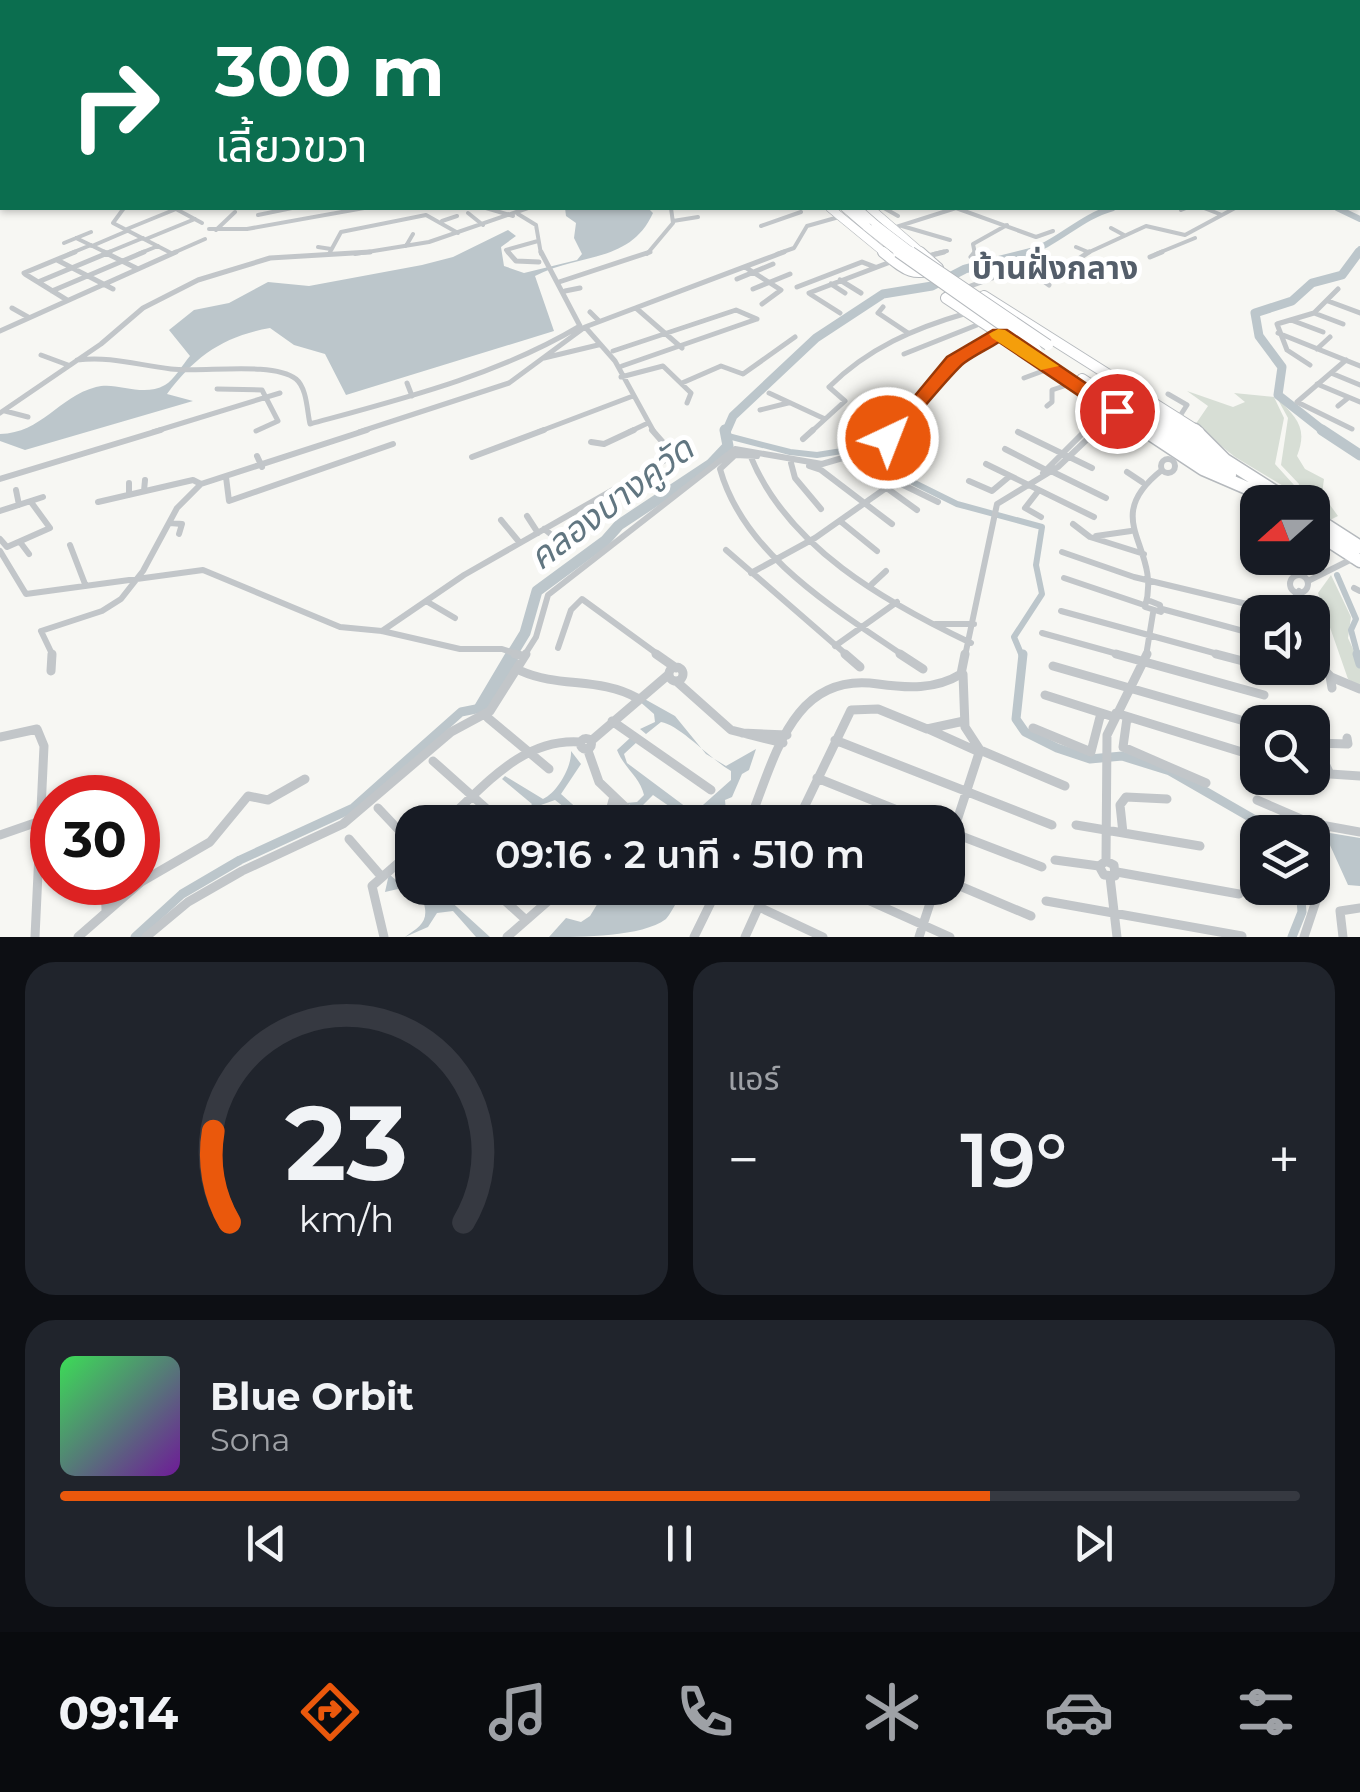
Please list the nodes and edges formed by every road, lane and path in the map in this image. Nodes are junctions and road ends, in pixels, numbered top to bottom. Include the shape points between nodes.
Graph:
1 (122, 210) edge
2 (174, 210) edge
3 (178, 210) edge
4 (262, 210) edge
5 (282, 210) edge
6 (354, 210) edge
7 (494, 210) edge
8 (524, 210) edge
9 (671, 210) edge
10 (798, 210) edge
11 (860, 210) edge
12 (863, 210) edge
13 (873, 210) edge
14 (888, 210) edge
15 (918, 210) edge
16 (953, 210) edge
17 (969, 210) edge
18 (1209, 210) edge
19 (1232, 210) edge
20 (234, 212) dead end
21 (801, 212) junction
22 (838, 212) edge
23 (468, 213) dead end
24 (258, 215) junction
25 (515, 215) junction
26 (326, 216) junction
27 (457, 216) dead end
28 (698, 216) dead end
29 (898, 216) dead end
30 (926, 216) junction
31 (1223, 216) junction
32 (195, 219) junction
33 (918, 220) junction
34 (441, 221) junction
35 (673, 221) junction
36 (1007, 221) junction
37 (1126, 222) dead end
38 (202, 223) dead end
39 (814, 223) junction
40 (909, 223) junction
41 (303, 224) dead end
42 (484, 226) junction
43 (761, 226) dead end
44 (894, 226) junction
45 (930, 227) dead end
46 (867, 228) junction
47 (1111, 228) dead end
48 (247, 229) junction
49 (127, 230) junction
50 (1020, 230) junction
51 (1052, 230) dead end
52 (1138, 230) junction
53 (922, 231) dead end
54 (91, 232) dead end
55 (1010, 232) dead end
56 (414, 234) dead end
57 (460, 234) junction
58 (1185, 234) junction
59 (1125, 235) junction
60 (76, 238) junction
61 (1098, 238) dead end
62 (1195, 238) junction
63 (144, 239) junction
64 (205, 239) dead end
65 (950, 240) dead end
66 (538, 241) junction
67 (1088, 242) dead end
68 (1108, 242) junction
69 (1203, 242) dead end
70 (64, 243) dead end
71 (774, 245) dead end
72 (91, 246) junction
73 (158, 246) junction
74 (406, 246) junction
75 (1098, 246) junction
76 (318, 247) dead end
77 (1076, 247) dead end
78 (918, 249) junction
79 (947, 251) dead end
80 (330, 252) junction
81 (784, 252) junction
82 (1088, 252) junction
83 (106, 253) junction
84 (172, 253) junction
85 (365, 253) junction
86 (750, 254) dead end
87 (928, 256) junction
88 (1052, 257) dead end
89 (1150, 257) dead end
90 (56, 260) junction
91 (122, 261) junction
92 (759, 261) junction
93 (892, 261) junction
94 (539, 262) dead end
95 (978, 262) dead end
96 (368, 263) dead end
97 (1036, 263) junction
98 (773, 264) dead end
99 (1023, 266) junction
100 (744, 267) junction
101 (72, 268) junction
102 (876, 268) junction
103 (137, 269) junction
104 (706, 269) dead end
105 (753, 272) junction
106 (790, 274) dead end
107 (87, 276) junction
108 (718, 277) junction
109 (737, 279) dead end
110 (839, 280) junction
111 (38, 282) junction
112 (560, 282) junction
113 (769, 282) junction
114 (103, 284) junction
115 (830, 284) junction
116 (1049, 285) dead end
117 (797, 287) dead end
118 (580, 288) dead end
119 (753, 288) dead end
120 (1338, 288) dead end
121 (113, 289) dead end
122 (973, 290) junction
123 (52, 291) junction
124 (565, 291) junction
125 (860, 292) dead end
126 (845, 293) dead end
127 (67, 300) junction
128 (1328, 302) junction
129 (762, 304) dead end
130 (883, 307) dead end
131 (12, 308) dead end
132 (634, 308) junction
133 (1359, 311) edge
134 (590, 312) dead end
135 (1314, 312) junction
136 (840, 313) dead end
137 (968, 313) junction
138 (29, 318) junction
139 (1290, 319) junction
140 (599, 321) junction
141 (983, 322) junction
142 (1343, 324) dead end
143 (584, 327) junction
144 (0, 330) edge
145 (1277, 332) junction
146 (908, 334) junction
147 (1000, 334) junction
148 (667, 336) junction
149 (795, 337) dead end
150 (100, 344) junction
151 (598, 345) dead end
152 (1042, 347) junction
153 (682, 348) junction
154 (1317, 348) junction
155 (613, 351) dead end
156 (904, 354) dead end
157 (41, 355) dead end
158 (110, 356) junction
159 (543, 358) junction
160 (78, 360) junction
161 (1346, 360) junction
162 (1310, 365) dead end
163 (69, 366) junction
164 (622, 366) dead end
165 (1360, 366) edge
166 (1052, 368) junction
167 (1332, 373) junction
168 (621, 376) junction
169 (1024, 378) dead end
170 (682, 383) junction
171 (408, 384) dead end
172 (1069, 384) junction
173 (1317, 384) junction
174 (1360, 385) edge
175 (217, 389) dead end
176 (769, 392) dead end
177 (280, 393) dead end
178 (1168, 394) dead end
179 (412, 396) junction
180 (632, 396) junction
181 (266, 398) junction
182 (1348, 398) junction
183 (687, 402) dead end
184 (1360, 402) edge
185 (790, 403) junction
186 (1047, 406) dead end
187 (1338, 406) dead end
188 (1113, 409) junction
189 (760, 410) dead end
190 (2, 412) edge
191 (28, 416) dead end
192 (825, 419) junction
193 (1178, 420) junction
194 (648, 423) junction
195 (1093, 427) junction
196 (1352, 429) dead end
197 (256, 431) dead end
198 (1018, 432) dead end
199 (1192, 434) junction
200 (803, 439) dead end
201 (591, 442) dead end
202 (393, 444) dead end
203 (1004, 450) dead end
204 (1060, 452) junction
205 (750, 455) junction
206 (895, 455) dead end
207 (257, 456) dead end
208 (472, 456) dead end
209 (1069, 456) junction
210 (1189, 460) junction
211 (791, 463) junction
212 (986, 464) dead end
213 (854, 465) dead end
214 (262, 467) junction
215 (1092, 468) dead end
216 (1046, 471) junction
217 (1126, 472) dead end
218 (1010, 476) junction
219 (226, 477) junction
220 (0, 479) edge
221 (145, 480) dead end
222 (968, 482) dead end
223 (1142, 482) junction
224 (129, 483) dead end
225 (201, 484) junction
226 (1028, 485) junction
227 (1241, 485) edge
228 (1264, 485) edge
229 (886, 488) junction
230 (16, 490) dead end
231 (1038, 490) junction
232 (144, 491) junction
233 (129, 495) junction
234 (43, 496) dead end
235 (1106, 498) dead end
236 (31, 502) junction
237 (98, 502) dead end
238 (862, 502) junction
239 (938, 502) dead end
240 (19, 505) junction
241 (821, 509) dead end
242 (916, 510) dead end
243 (0, 511) edge
244 (526, 516) dead end
245 (1041, 517) dead end
246 (1094, 517) dead end
247 (501, 520) dead end
248 (840, 522) junction
249 (170, 523) junction
250 (892, 524) dead end
251 (1073, 524) dead end
252 (541, 531) junction
253 (1131, 531) junction
254 (1330, 533) edge
255 (180, 534) dead end
256 (1090, 536) junction
257 (0, 539) edge
258 (812, 540) junction
259 (1330, 541) edge
260 (20, 542) junction
261 (520, 542) junction
262 (562, 543) dead end
263 (70, 545) dead end
264 (726, 550) dead end
265 (0, 551) edge
266 (877, 551) dead end
267 (1062, 552) dead end
268 (29, 554) dead end
269 (1145, 554) junction
270 (778, 557) junction
271 (1355, 557) edge
272 (886, 570) dead end
273 (751, 573) junction
274 (1064, 578) dead end
275 (1150, 580) junction
276 (138, 581) junction
277 (1308, 581) junction
278 (84, 584) junction
279 (872, 584) junction
280 (1298, 590) junction
281 (1295, 595) edge
282 (426, 601) junction
283 (897, 602) junction
284 (1240, 602) edge
285 (1147, 603) junction
286 (1061, 610) dead end
287 (1157, 611) junction
288 (455, 618) dead end
289 (928, 624) junction
290 (974, 624) junction
291 (862, 626) junction
292 (382, 630) junction
293 (1240, 631) edge
294 (1042, 633) dead end
295 (1154, 636) junction
296 (971, 643) junction
297 (835, 646) junction
298 (558, 648) dead end
299 (520, 656) junction
300 (1240, 660) edge
301 (1147, 663) junction
302 (1053, 666) dead end
303 (860, 667) dead end
304 (923, 669) dead end
305 (51, 671) dead end
306 (521, 671) dead end
307 (964, 671) junction
308 (673, 675) junction
309 (1330, 676) joint
310 (1332, 688) dead end
311 (1360, 688) edge
312 (1132, 689) junction
313 (1046, 695) dead end
314 (1264, 695) dead end
315 (634, 696) junction
316 (1101, 714) junction
317 (1115, 716) junction
318 (488, 718) dead end
319 (1127, 718) junction
320 (1240, 720) edge
321 (964, 721) junction
322 (612, 722) junction
323 (927, 728) junction
324 (1033, 728) dead end
325 (0, 738) edge
326 (1347, 738) dead end
327 (785, 739) junction
328 (834, 740) junction
329 (586, 744) junction
330 (979, 751) junction
331 (528, 752) junction
332 (1240, 752) edge
333 (434, 761) dead end
334 (549, 770) dead end
335 (41, 775) edge
336 (1360, 776) edge
337 (817, 778) junction
338 (305, 779) dead end
339 (1206, 784) dead end
340 (1065, 786) dead end
341 (711, 790) dead end
342 (966, 793) junction
343 (474, 797) junction
344 (614, 799) junction
345 (1167, 799) dead end
346 (1257, 800) dead end
347 (465, 805) edge
348 (483, 805) edge
349 (612, 805) edge
350 (621, 805) edge
351 (756, 805) edge
352 (807, 805) edge
353 (884, 805) edge
354 (961, 805) edge
355 (378, 808) dead end
356 (30, 824) edge
357 (1052, 825) dead end
358 (1076, 825) dead end
359 (395, 828) edge
360 (1106, 830) junction
361 (1360, 832) edge
362 (1122, 833) junction
363 (0, 835) edge
364 (965, 838) edge
365 (349, 839) dead end
366 (1200, 846) dead end
367 (1054, 860) dead end
368 (395, 863) edge
369 (1103, 864) junction
370 (1042, 867) dead end
371 (1114, 875) junction
372 (381, 876) junction
373 (965, 888) edge
374 (1239, 894) dead end
375 (1046, 901) dead end
376 (36, 905) edge
377 (106, 905) edge
378 (509, 905) edge
379 (542, 905) edge
380 (710, 905) edge
381 (873, 905) edge
382 (929, 905) edge
383 (1315, 905) edge
384 (758, 906) joint
385 (1360, 908) edge
386 (106, 911) junction
387 (1116, 914) junction
388 (1031, 916) dead end
389 (525, 919) junction
390 (921, 931) edge
391 (1242, 936) edge
392 (35, 937) edge
393 (78, 937) edge
394 (146, 937) edge
395 (384, 937) edge
396 (507, 937) edge
397 (694, 937) edge
398 (745, 937) edge
399 (823, 937) edge
400 (950, 937) edge
401 (1117, 937) edge
402 (1304, 937) edge
403 (1343, 937) edge

1 - 49 street via 112,222
2 - 49 street
3 - 32 street
4 - 24 street
5 - 24 street
6 - 26 street
7 - 25 street
8 - 25 street
9 - 35 street
10 - 21 street
11 - 46 main road
12 - 44 main road
13 - 44 main road
14 - 29 street
15 - 30 street
16 - 30 street
17 - 36 street
18 - 31 street
19 - 31 street
20 - 48 street via 213,230
21 - 39 street
21 - 43 street
22 - 39 street
22 - 46 main road
23 - 42 street
24 - 48 street
25 - 42 street
25 - 66 street via 536,225
26 - 41 street
26 - 48 street
27 - 34 street
28 - 35 street
30 - 33 street
31 - 58 street
32 - 38 street
32 - 63 street
33 - 40 street
33 - 45 street
34 - 57 street
34 - 80 street via 424,215 341,232
35 - 112 street via 643,257
36 - 50 street
36 - 95 street via 973,244 971,256
37 - 52 street
39 - 81 street
40 - 44 street
40 - 53 street
42 - 57 street
44 - 65 street
44 - 78 main road
46 - 93 main road
46 - 152 main road, bridge via 935,282
47 - 59 street
49 - 63 street
49 - 72 street
50 - 51 street via 1037,237
50 - 55 street
52 - 58 street via 1152,226
52 - 59 street
54 - 60 street
56 - 74 street
57 - 74 street
58 - 62 street
59 - 68 street
60 - 70 street
60 - 72 street
61 - 68 street
62 - 69 street
62 - 89 street
63 - 73 street
63 - 83 street
64 - 84 street
66 - 94 street via 506,250 516,261
66 - 112 street
67 - 75 street
68 - 75 street
71 - 81 street
72 - 83 street
72 - 90 street
73 - 84 street
73 - 91 street
74 - 85 street
75 - 82 street
76 - 80 street
77 - 82 street
78 - 87 main road
78 - 93 main road via 920,258
79 - 87 street
80 - 85 street
80 - 150 street via 260,260 198,280 143,308
81 - 92 street
82 - 97 street via 1062,268
83 - 91 street
83 - 101 street
84 - 103 street
85 - 96 street
86 - 92 street
87 - 93 main road via 938,268 916,276
88 - 97 street
90 - 101 street
90 - 111 street via 24,274
91 - 103 street
91 - 107 street
92 - 100 street
93 - 102 street
97 - 99 street
98 - 105 street
99 - 116 street
99 - 122 street
100 - 105 street
100 - 108 street
101 - 107 street
101 - 111 street
102 - 110 street
102 - 117 street via 862,262
103 - 114 street
104 - 108 street
105 - 109 street
105 - 113 street
106 - 113 street
107 - 114 street
107 - 123 street
108 - 132 street
110 - 115 street
110 - 125 street
111 - 123 street
112 - 124 street
113 - 119 street
113 - 129 street via 782,292
114 - 121 street
114 - 127 street
115 - 126 street
115 - 136 street via 809,293
118 - 124 street
120 - 128 street
122 - 137 main road via 951,296
122 - 193 main road
123 - 127 street
124 - 179 street via 580,326 542,350
127 - 138 street
128 - 133 street
128 - 135 street
130 - 146 street via 878,313
131 - 138 street
132 - 140 street
132 - 148 street
134 - 140 street
135 - 139 street
135 - 142 street
137 - 141 main road
137 - 146 street
138 - 144 street
139 - 145 street via 1278,322
139 - 154 street via 1327,335
140 - 143 street
141 - 147 main road
141 - 156 street
143 - 159 street
143 - 168 street via 612,354
145 - 154 street
145 - 162 street via 1292,355
146 - 192 street via 830,385 846,399
147 - 166 main road
147 - 206 street via 957,358 886,433 902,446
148 - 153 street
148 - 153 street via 734,311 757,319
148 - 155 street
149 - 170 street via 744,374 721,366
150 - 158 street
150 - 160 street
151 - 159 street
152 - 199 main road
152 - 210 main road
153 - 164 street
154 - 161 street
157 - 163 street
158 - 160 street
158 - 179 street via 171,369 284,373 302,386 310,424
159 - 214 street via 508,383
160 - 163 street
161 - 165 street
161 - 167 street
163 - 190 street
166 - 169 street
166 - 172 main road
167 - 173 street
167 - 174 street
168 - 170 street via 664,366
168 - 180 street
170 - 183 street via 692,396
171 - 179 street
172 - 186 street via 1052,390
172 - 188 main road
173 - 182 street
173 - 196 street via 1297,402
175 - 181 street via 258,388
176 - 185 street
177 - 181 street
178 - 193 street via 1186,405
180 - 194 street
180 - 208 street
181 - 197 street via 278,422
181 - 220 street
182 - 184 street
182 - 187 street
185 - 189 street
185 - 192 street
188 - 195 street
188 - 210 main road
190 - 191 street
192 - 200 street
193 - 199 main road
194 - 201 street via 604,444
194 - 252 street via 674,456
195 - 204 street
195 - 209 street
198 - 204 street
199 - 228 main road
202 - 219 street via 229,501
203 - 216 street
204 - 209 street
204 - 216 street
205 - 211 street
205 - 258 street via 775,506
205 - 270 street via 732,456 720,474 742,520
207 - 214 street
209 - 215 street
209 - 216 street
210 - 223 street via 1164,462
210 - 227 main road
211 - 238 street via 821,470
211 - 241 street
212 - 218 street
213 - 229 street
214 - 219 street
216 - 226 street
216 - 235 street
217 - 223 street
218 - 222 street via 992,492
218 - 226 street
219 - 225 street
221 - 232 street
223 - 253 street via 1130,502
224 - 233 street
225 - 232 street via 192,480
225 - 249 street
226 - 231 street
226 - 290 street via 997,504
229 - 238 street
229 - 242 street
230 - 240 street
231 - 245 street via 1025,508
231 - 246 street
232 - 233 street
233 - 237 street
234 - 236 street
236 - 240 street
236 - 260 street via 50,528
238 - 248 street
238 - 250 street
239 - 299 street via 846,457 822,464 735,449 555,588 536,637
240 - 243 street
244 - 252 street
247 - 261 street
248 - 258 street
248 - 266 street
249 - 255 street via 182,524
249 - 276 street
251 - 256 street
252 - 261 street
252 - 262 street
253 - 256 street
253 - 269 street
254 - 271 main road
256 - 269 street
257 - 260 street via 6,547
258 - 270 street
258 - 279 street
259 - 271 main road
260 - 268 street
261 - 282 street
263 - 278 street
264 - 273 street
265 - 278 street via 26,594
267 - 275 street
269 - 275 street
270 - 273 street
270 - 291 street
271 - 277 street
272 - 279 street
273 - 297 street
274 - 285 street
275 - 284 street
275 - 285 street
276 - 278 street
276 - 292 street via 203,570 327,623
276 - 305 street via 93,616 41,631 54,658
277 - 280 street via 1310,588
277 - 280 street via 1288,578
279 - 283 street
280 - 281 street
282 - 288 street
282 - 292 street
283 - 289 street
283 - 291 street
285 - 287 street
286 - 295 street
287 - 293 street
287 - 295 street
289 - 290 street
289 - 296 street
290 - 296 street
291 - 297 street
291 - 304 street
292 - 299 street
294 - 301 street
295 - 300 street
295 - 301 street
296 - 307 street
297 - 303 street
298 - 308 street via 571,610 582,599
299 - 394 street via 490,711 451,732 357,814 202,894
301 - 312 street
301 - 314 street
302 - 312 street
306 - 315 street via 554,684 599,680
307 - 321 street
307 - 327 street via 938,686 831,685 806,702
308 - 315 street
308 - 327 street via 731,730
309 - 310 street
309 - 311 street
312 - 317 street
312 - 320 street
313 - 316 street
315 - 322 street
316 - 317 street
316 - 324 street via 1090,752
317 - 319 street
317 - 360 street via 1106,744
318 - 331 street
319 - 332 street
319 - 339 street via 1123,747
321 - 323 street
321 - 330 street
322 - 329 street
322 - 341 street
323 - 328 street via 863,707 844,718
323 - 330 street
325 - 335 street via 32,728 41,732
326 - 336 street via 1347,744 1315,744 1330,774
327 - 351 street
328 - 337 street
328 - 342 street
329 - 331 street via 559,740
329 - 344 street via 598,782
330 - 340 street
330 - 342 street
331 - 334 street
331 - 343 street
333 - 343 street
337 - 352 street
337 - 353 street
338 - 386 street via 268,800 248,796 210,842
342 - 354 street
342 - 357 street
343 - 347 street
343 - 348 street
344 - 349 street
344 - 350 street
345 - 362 street via 1126,796
346 - 361 street via 1310,823
355 - 359 street
356 - 363 street
358 - 360 street
360 - 362 street
360 - 369 street
362 - 366 street
364 - 370 street
365 - 372 street
367 - 369 street
368 - 372 street
369 - 371 street
371 - 374 street
371 - 387 street
372 - 395 street via 371,892
373 - 388 street
375 - 387 street
376 - 392 street
377 - 386 street
378 - 389 street
379 - 389 street
380 - 397 street
381 - 390 street
382 - 390 street
383 - 402 street
384 - 398 street
384 - 399 street
385 - 403 street via 1340,911
386 - 393 street
387 - 391 street
387 - 401 street
389 - 396 street
390 - 400 street

